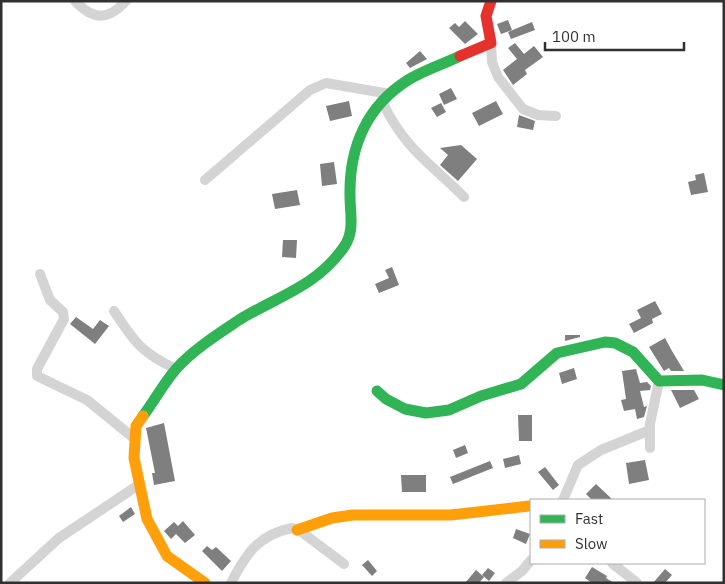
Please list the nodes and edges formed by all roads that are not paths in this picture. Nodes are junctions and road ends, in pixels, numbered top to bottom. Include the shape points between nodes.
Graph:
1 (75, 1) edge
2 (126, 1) edge
3 (491, 1) edge
4 (491, 43) junction
5 (390, 94) junction
6 (383, 104) junction
7 (556, 116) dead end
8 (205, 180) dead end
9 (464, 196) dead end
10 (40, 274) dead end
11 (114, 311) dead end
12 (176, 369) junction
13 (659, 381) junction
14 (724, 385) edge
15 (377, 391) dead end
16 (650, 430) junction
17 (135, 439) junction
18 (650, 448) dead end
19 (140, 484) junction
20 (563, 499) edge
21 (528, 506) dead end
22 (297, 530) junction
23 (530, 561) edge
24 (344, 564) dead end
25 (613, 564) edge
26 (10, 583) edge
27 (205, 583) edge
28 (231, 583) edge
29 (506, 583) edge
30 (637, 583) edge

1 - 2 street via 90,14 100,16 113,13
3 - 4 street via 486,16
4 - 5 street via 409,79
4 - 7 street via 492,62 498,77 523,109 538,115
5 - 6 street
5 - 8 street via 321,83
6 - 9 street via 411,149
6 - 12 street via 364,124 352,157 350,196 353,222 345,246 299,290 240,320
10 - 17 street via 50,300 64,318 37,369 37,376 87,400
11 - 12 street via 147,354
12 - 17 street via 136,426
13 - 14 street via 702,380
13 - 15 street via 639,356 609,341 593,342 554,355 520,384 446,411 417,412 398,407 387,402
13 - 16 street
16 - 18 street
16 - 20 street via 601,450 578,465
17 - 19 street via 134,458
19 - 26 street via 59,538
19 - 27 street via 147,519 167,556
21 - 22 street via 451,515 353,515 332,518
22 - 24 street
22 - 28 street via 282,530 262,538 240,565
23 - 29 street
25 - 30 street

